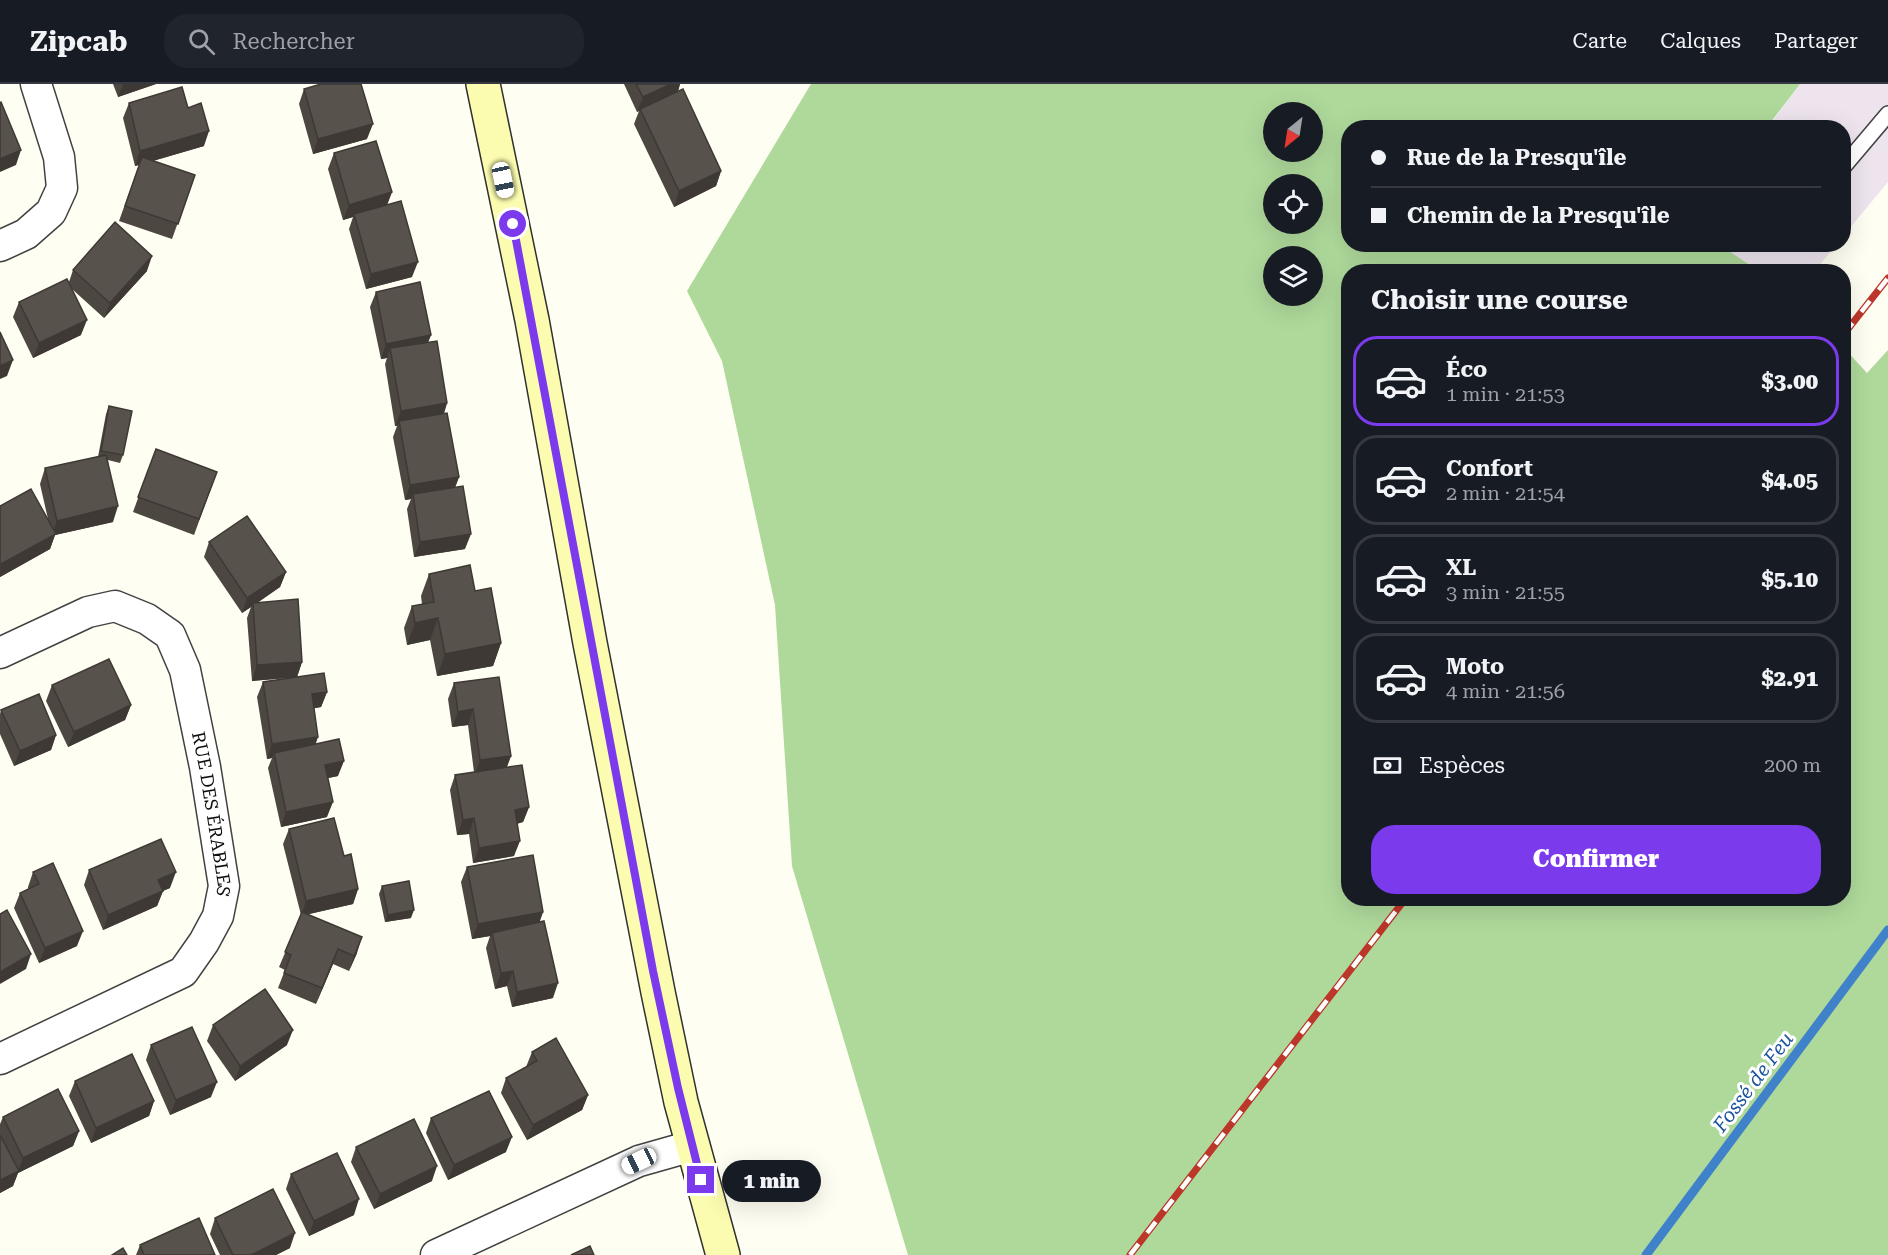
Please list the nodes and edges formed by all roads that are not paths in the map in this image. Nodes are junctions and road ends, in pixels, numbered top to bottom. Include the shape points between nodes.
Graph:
1 (36, 84) edge
2 (483, 84) edge
3 (1888, 114) edge
4 (1851, 157) edge
5 (0, 246) edge
6 (0, 653) edge
7 (0, 1059) edge
8 (692, 1146) junction
9 (436, 1255) edge
10 (723, 1255) edge

1 - 5 street via 59,157 62,188 51,212 26,234
2 - 8 street via 532,320 655,981
3 - 4 lane
6 - 7 street, RUE DES ÉRABLES via 88,612 115,606 147,619 170,635 185,670 224,886 218,916 183,972
8 - 9 street via 639,1161
8 - 10 street

